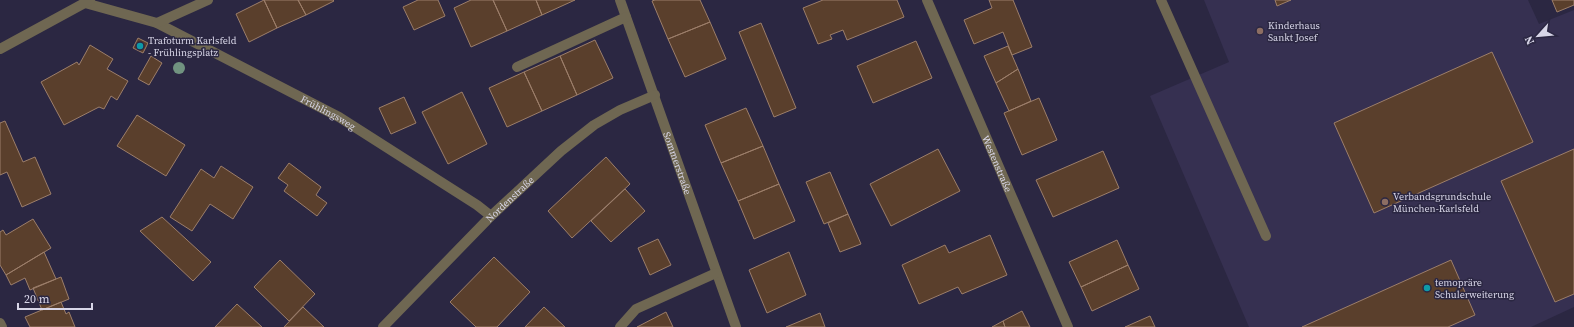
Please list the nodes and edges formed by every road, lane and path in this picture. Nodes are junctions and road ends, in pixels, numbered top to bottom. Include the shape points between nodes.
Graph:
1 (208, 0) edge
2 (620, 0) edge
3 (927, 0) edge
4 (1161, 0) edge
5 (88, 1) edge
6 (626, 17) junction
7 (157, 23) junction
8 (0, 49) edge
9 (517, 67) dead end
10 (655, 95) junction
11 (492, 216) junction
12 (1266, 236) dead end
13 (716, 273) junction
14 (0, 323) edge
15 (2, 327) edge
16 (383, 327) edge
17 (620, 327) edge
18 (736, 327) edge
19 (1068, 327) edge

1 - 7 street
2 - 6 street, Sommerstraße
3 - 19 street, Westenstraße
4 - 12 street
5 - 7 street, Frühlingsweg
5 - 8 street
6 - 9 street
6 - 10 street, Sommerstraße
7 - 11 street, Frühlingsweg via 339,117
10 - 11 street, Nordenstraße via 594,125 561,151
10 - 13 street, Sommerstraße
11 - 16 street, Nordenstraße
13 - 17 street via 636,309
13 - 18 street, Sommerstraße
14 - 15 street

